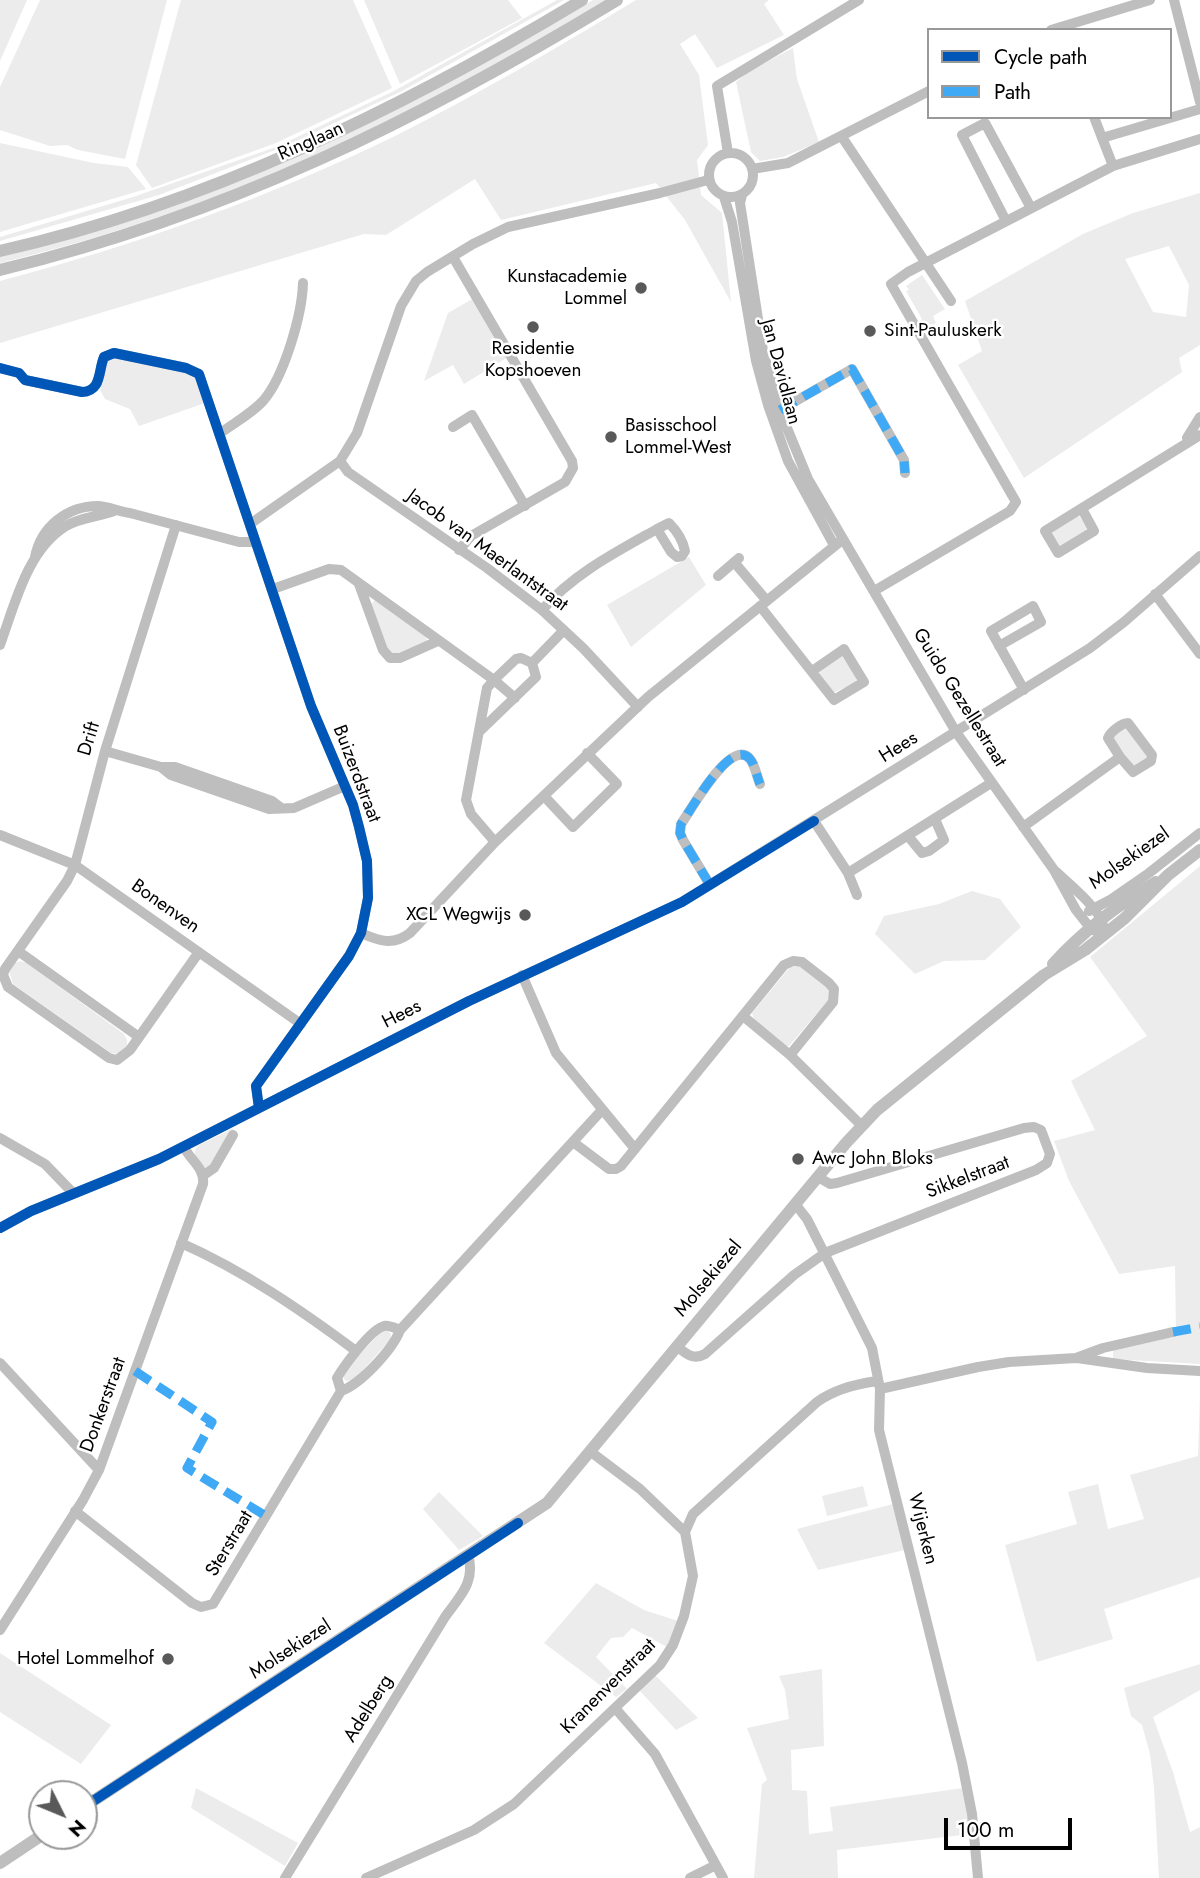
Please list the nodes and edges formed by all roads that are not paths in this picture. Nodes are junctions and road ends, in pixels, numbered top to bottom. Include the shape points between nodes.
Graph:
1 (582, 0) edge
2 (617, 0) edge
3 (859, 0) edge
4 (1150, 0) edge
5 (1174, 0) edge
6 (1059, 28) edge
7 (927, 92) edge
8 (1200, 102) edge
9 (1200, 109) edge
10 (1172, 117) edge
11 (1095, 119) edge
12 (1166, 119) edge
13 (842, 137) junction
14 (1102, 138) junction
15 (1200, 139) edge
16 (728, 153) junction
17 (1113, 166) junction
18 (752, 169) junction
19 (708, 180) junction
20 (742, 195) junction
21 (724, 197) junction
22 (1031, 208) junction
23 (1006, 221) junction
24 (740, 240) junction
25 (0, 251) edge
26 (453, 257) junction
27 (926, 263) junction
28 (0, 270) edge
29 (303, 283) dead end
30 (951, 301) dead end
31 (752, 311) junction
32 (0, 368) edge
33 (780, 410) junction
34 (1200, 417) edge
35 (453, 427) dead end
36 (219, 434) junction
37 (1200, 435) edge
38 (1188, 442) junction
39 (340, 461) junction
40 (905, 473) dead end
41 (803, 481) junction
42 (525, 506) junction
43 (1082, 509) junction
44 (250, 524) junction
45 (176, 525) junction
46 (657, 529) dead end
47 (255, 542) junction
48 (838, 543) junction
49 (459, 550) junction
50 (1200, 556) edge
51 (718, 576) dead end
52 (359, 584) junction
53 (273, 589) junction
54 (874, 591) junction
55 (1155, 594) junction
56 (763, 604) junction
57 (542, 610) junction
58 (564, 629) junction
59 (438, 641) junction
60 (0, 645) edge
61 (999, 646) junction
62 (1200, 654) edge
63 (531, 663) junction
64 (811, 671) junction
65 (494, 680) junction
66 (1024, 690) junction
67 (515, 698) junction
68 (638, 707) junction
69 (956, 732) junction
70 (478, 733) junction
71 (104, 751) junction
72 (587, 753) junction
73 (1120, 757) junction
74 (991, 783) junction
75 (760, 784) dead end
76 (345, 786) junction
77 (544, 796) junction
78 (935, 819) junction
79 (814, 821) junction
80 (1023, 827) junction
81 (1200, 833) edge
82 (0, 835) edge
83 (908, 836) junction
84 (495, 842) junction
85 (1200, 850) edge
86 (75, 865) junction
87 (1054, 870) junction
88 (848, 873) junction
89 (1168, 875) junction
90 (710, 885) junction
91 (857, 895) dead end
92 (1092, 908) junction
93 (1081, 916) junction
94 (1102, 920) junction
95 (1091, 929) junction
96 (361, 933) junction
97 (1105, 934) junction
98 (18, 951) junction
99 (199, 952) junction
100 (522, 975) junction
101 (1044, 975) junction
102 (743, 1016) junction
103 (301, 1024) junction
104 (139, 1037) junction
105 (790, 1055) junction
106 (259, 1108) junction
107 (602, 1110) junction
108 (862, 1126) junction
109 (233, 1135) dead end
110 (0, 1138) edge
111 (573, 1142) junction
112 (184, 1147) junction
113 (635, 1149) junction
114 (204, 1175) junction
115 (818, 1177) junction
116 (74, 1194) junction
117 (796, 1205) junction
118 (0, 1228) edge
119 (181, 1243) junction
120 (825, 1253) junction
121 (400, 1330) junction
122 (1173, 1332) dead end
123 (678, 1347) junction
124 (356, 1351) junction
125 (1076, 1358) junction
126 (0, 1363) edge
127 (1200, 1371) edge
128 (879, 1385) junction
129 (341, 1391) junction
130 (591, 1452) junction
131 (99, 1470) junction
132 (75, 1511) junction
133 (685, 1532) junction
134 (468, 1555) junction
135 (0, 1630) edge
136 (615, 1708) junction
137 (98, 1798) edge
138 (28, 1844) edge
139 (0, 1863) edge
140 (716, 1865) junction
141 (285, 1878) edge
142 (366, 1878) edge
143 (690, 1878) edge
144 (723, 1878) edge
145 (978, 1878) edge

1 - 25 main road, Ringlaan via 410,97 272,162 159,205
2 - 28 main road, Ringlaan via 435,105 261,186 104,242
3 - 16 street via 717,86
4 - 6 street
5 - 8 street
7 - 13 street
9 - 10 street
11 - 14 street
12 - 14 street
13 - 18 street via 788,163
13 - 27 street
14 - 17 street
15 - 17 street
16 - 18 street via 746,158
16 - 19 street via 712,162
17 - 22 street
18 - 20 street via 752,183
19 - 21 street
19 - 26 street via 508,228
20 - 21 street
20 - 24 street, Jan Davidlaan
21 - 24 street, Jan Davidlaan
22 - 23 street
22 - 23 street via 985,123 962,135
23 - 27 street
24 - 31 street, Jan Davidlaan
26 - 39 street via 407,291 357,433
26 - 42 street via 572,461 565,482
27 - 30 street
27 - 54 street via 891,284 1016,502 1010,511
29 - 36 street via 302,306 271,391 250,413
31 - 33 street, Jan Davidlaan
31 - 41 street, Jan Davidlaan via 759,378 774,425
32 - 36 street, Buizerdstraat via 19,373 25,380 82,392 94,388 104,357 114,353 194,370
33 - 40 street, Jan Davidlaan via 852,369 904,460
33 - 41 street, Jan Davidlaan
34 - 38 street
35 - 42 street via 472,415
36 - 44 street, Buizerdstraat
37 - 38 street
38 - 43 street
39 - 44 street
39 - 49 street, Jacob van Maerlantstraat via 348,472
41 - 48 street, Jan Davidlaan
42 - 49 street via 471,537
43 - 43 street via 1094,531 1058,553 1045,531
44 - 47 street, Buizerdstraat
45 - 47 street
45 - 60 street via 102,506 61,517 38,544
45 - 71 street, Drift
46 - 57 street via 591,568
47 - 53 street, Buizerdstraat
48 - 54 street, Guido Gezellestraat
48 - 56 street
49 - 57 street, Jacob van Maerlantstraat
50 - 55 street, Hees
51 - 56 street via 736,560
52 - 53 street via 335,568
52 - 59 street
52 - 59 street via 390,658
53 - 76 street, Buizerdstraat via 311,706
54 - 69 street, Guido Gezellestraat
55 - 62 street
55 - 66 street, Hees via 1090,648
56 - 64 street
56 - 68 street
57 - 58 street, Jacob van Maerlantstraat
58 - 63 street
58 - 68 street, Jacob van Maerlantstraat
59 - 65 street
61 - 61 street via 991,631 1033,606 1041,622
61 - 66 street
63 - 65 street via 516,659
63 - 67 street via 536,677
64 - 64 street via 834,700 864,681 844,649
65 - 67 street
65 - 70 street via 486,688
66 - 69 street, Hees
67 - 70 street
68 - 72 street
69 - 74 street, Guido Gezellestraat
69 - 79 street, Hees
70 - 84 street via 467,808
71 - 76 street via 175,767 280,807 294,808
71 - 86 street, Drift
72 - 77 street
72 - 77 street via 617,784 573,827
73 - 73 street via 1133,772 1153,758 1128,723 1108,738
73 - 80 street
74 - 78 street
74 - 80 street, Guido Gezellestraat
75 - 90 street via 746,756 730,759 681,824 683,840
76 - 96 street, Buizerdstraat via 367,861 368,898
77 - 84 street
78 - 83 street
78 - 83 street via 944,839 938,845 922,853
79 - 88 street
79 - 90 street, Hees
80 - 87 street, Guido Gezellestraat
81 - 92 street, Molsekiezel via 1149,873
82 - 86 street, Bonenven
83 - 88 street
84 - 96 street via 403,939 380,941
85 - 89 main road, Molsekiezel
86 - 98 street, Drift
86 - 99 street, Bonenven
87 - 92 street, Guido Gezellestraat
87 - 93 street, Guido Gezellestraat
88 - 91 street
89 - 94 main road, Molsekiezel
89 - 97 main road, Molsekiezel
90 - 100 street, Hees
92 - 93 street, Molsekiezel
92 - 94 street, Guido Gezellestraat
93 - 95 street, Guido Gezellestraat
94 - 95 main road, Molsekiezel
94 - 97 street, Guido Gezellestraat
95 - 97 street
95 - 101 main road, Molsekiezel
96 - 103 street, Buizerdstraat
97 - 101 main road, Molsekiezel
98 - 104 street
98 - 104 street, Drift via 3,975 8,987 109,1058 117,1060 126,1054
99 - 103 street, Bonenven
99 - 104 street, Drift
100 - 106 street, Hees
100 - 107 street via 556,1053
101 - 108 main road, Molsekiezel
102 - 105 street
102 - 105 street via 784,965 793,961 802,962 829,984 833,1002
102 - 113 street
103 - 106 street, Buizerdstraat via 256,1086
105 - 108 street
106 - 112 street, Hees
107 - 111 street, Sterstraat
107 - 113 street
108 - 115 main road, Molsekiezel
109 - 114 street, Donkerstraat via 214,1168
110 - 116 street via 45,1164
111 - 113 street via 609,1170 621,1166
111 - 121 street, Sterstraat
112 - 114 street
112 - 116 street, Hees
114 - 119 street, Donkerstraat
115 - 117 main road, Molsekiezel
115 - 120 street, Sikkelstraat via 837,1183 1034,1127 1041,1130 1051,1154 1036,1170
116 - 118 street, Hees
117 - 120 street, Wijerken
117 - 123 main road, Molsekiezel
119 - 124 street via 228,1264
119 - 131 street, Donkerstraat
120 - 123 street, Sikkelstraat via 705,1354 690,1357
120 - 128 street, Wijerken via 869,1339
121 - 124 street, Sterstraat via 386,1325 379,1328
121 - 129 street, Sterstraat via 359,1380
122 - 125 street
123 - 130 main road, Molsekiezel
124 - 129 street, Sterstraat via 337,1378
125 - 127 street
125 - 128 street via 1014,1362
126 - 131 street
128 - 133 street via 845,1387 817,1402 693,1514
128 - 145 street, Wijerken via 879,1430 962,1763
129 - 132 street, Sterstraat via 213,1604 192,1603
130 - 133 street via 640,1489
130 - 134 main road, Molsekiezel via 547,1503
131 - 132 street, Donkerstraat
132 - 135 street, Donkerstraat
133 - 136 street, Kranenvenstraat via 694,1576 673,1645 660,1665
134 - 137 main road, Molsekiezel
134 - 141 street, Adelberg via 470,1581
136 - 140 street via 655,1754
136 - 142 street, Kranenvenstraat via 508,1808 474,1830
138 - 139 main road
140 - 143 street
140 - 144 street

